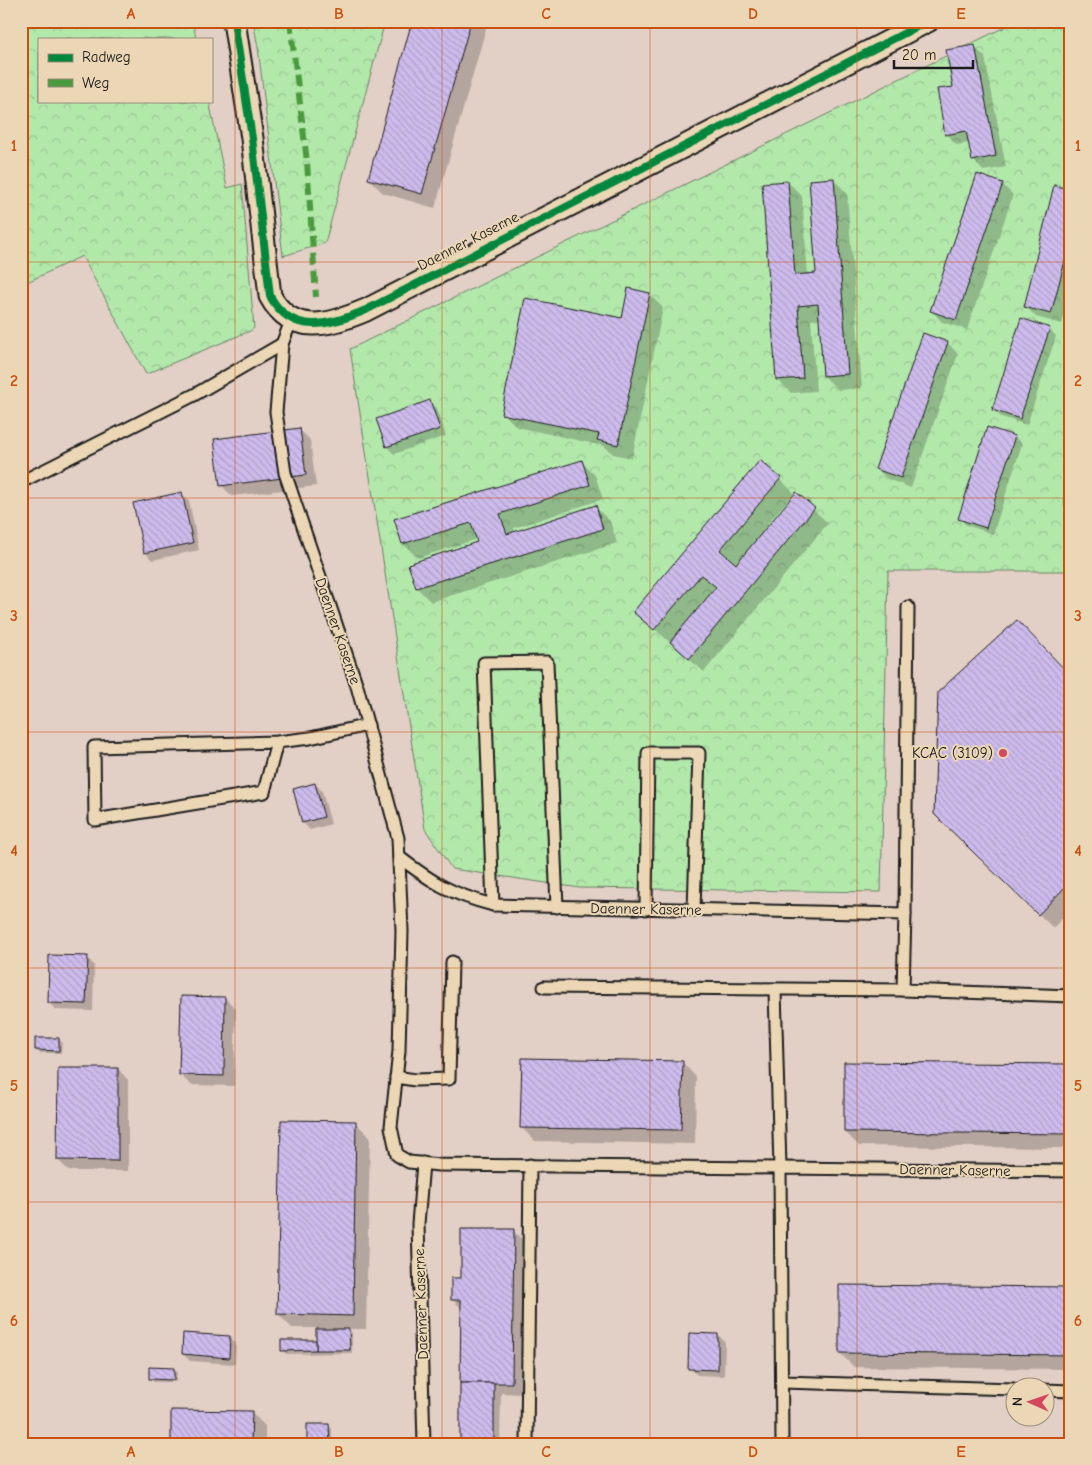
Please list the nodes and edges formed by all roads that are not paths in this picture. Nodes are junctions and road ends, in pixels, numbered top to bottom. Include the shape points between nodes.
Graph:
1 (234, 21) edge
2 (928, 21) edge
3 (292, 319) junction
4 (282, 344) junction
5 (21, 482) edge
6 (908, 606) dead end
7 (368, 726) junction
8 (277, 742) junction
9 (399, 857) junction
10 (493, 905) junction
11 (557, 907) junction
12 (646, 909) junction
13 (694, 910) junction
14 (906, 914) junction
15 (452, 962) dead end
16 (544, 987) dead end
17 (775, 990) junction
18 (903, 990) junction
19 (1071, 996) edge
20 (396, 1077) junction
21 (423, 1164) junction
22 (530, 1166) junction
23 (780, 1168) junction
24 (1071, 1171) edge
25 (783, 1382) junction
26 (1004, 1389) edge
27 (1054, 1390) edge
28 (1071, 1391) edge
29 (424, 1444) edge
30 (527, 1444) edge
31 (782, 1444) edge

1 - 3 street via 252,138 270,296 281,312
2 - 3 street, Daenner Kaserne via 366,310 316,324
3 - 4 lane, Daenner Kaserne
4 - 5 lane via 194,395
4 - 7 lane, Daenner Kaserne via 276,412 285,473
6 - 14 lane
7 - 8 lane
7 - 9 lane, Daenner Kaserne via 398,838
8 - 8 lane via 94,747 95,820 264,792
9 - 10 lane, Daenner Kaserne via 430,880 461,897
9 - 20 lane, Daenner Kaserne via 402,931
10 - 11 lane, Daenner Kaserne
10 - 11 lane via 484,663 547,662
11 - 12 lane, Daenner Kaserne
12 - 13 lane, Daenner Kaserne
12 - 13 lane via 648,753 699,753
13 - 14 lane, Daenner Kaserne
14 - 18 lane
15 - 20 lane via 449,1079
16 - 17 lane
17 - 18 lane
17 - 23 lane
18 - 19 lane
20 - 21 lane, Daenner Kaserne via 391,1127 397,1155 409,1162
21 - 22 lane, Daenner Kaserne
21 - 29 lane, Daenner Kaserne via 418,1224
22 - 23 lane, Daenner Kaserne
22 - 30 lane
23 - 24 lane, Daenner Kaserne
23 - 25 lane
25 - 26 lane
25 - 31 lane
27 - 28 lane

